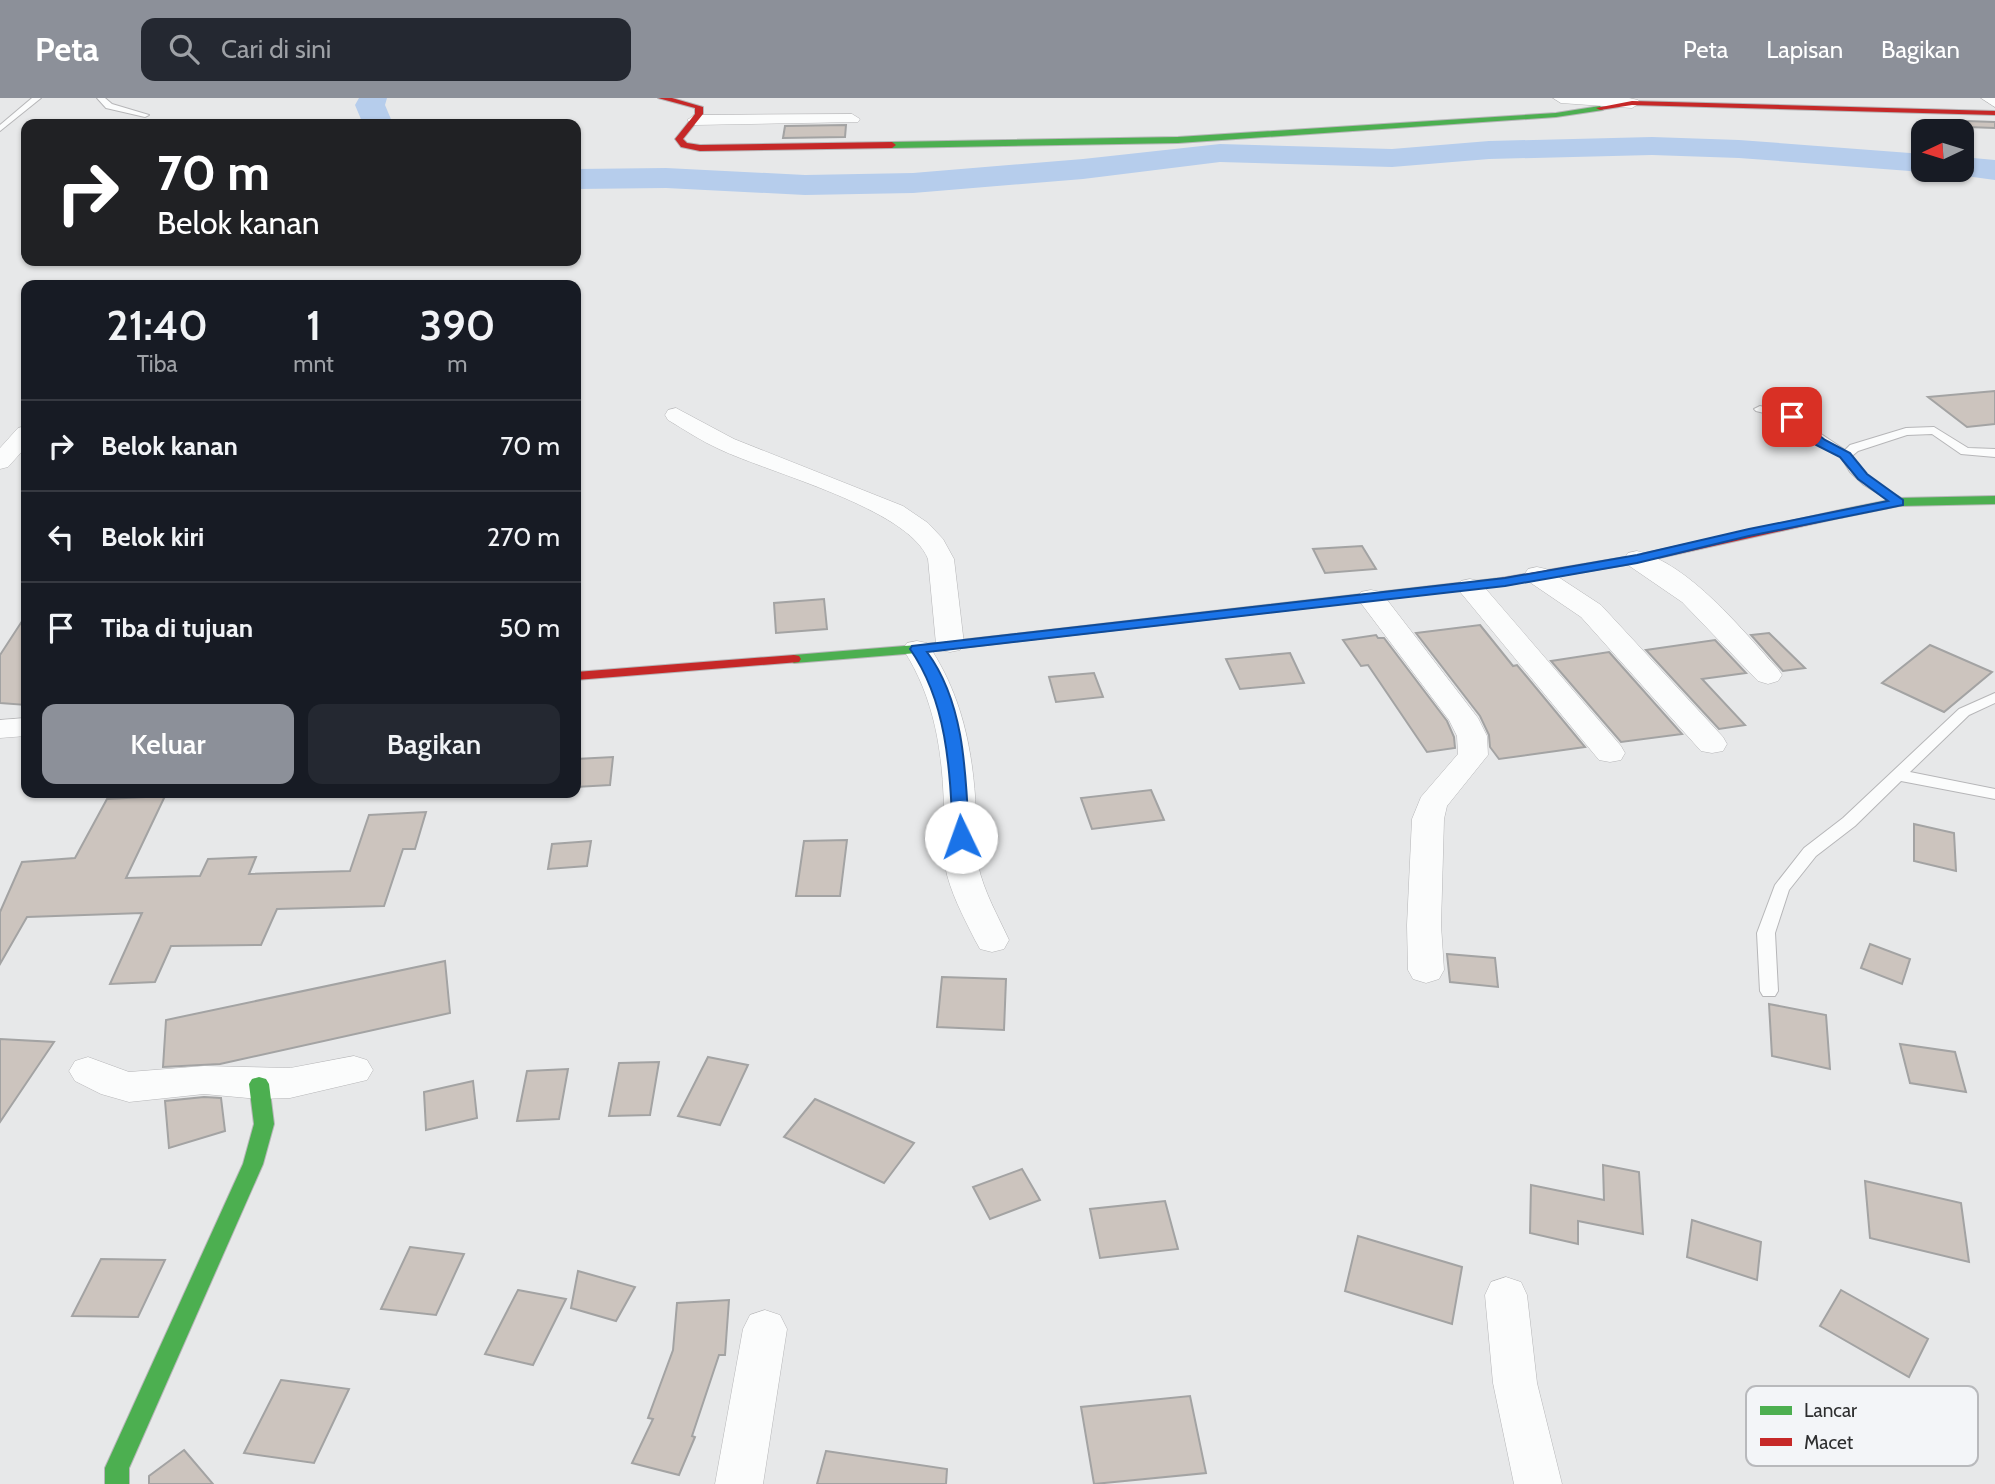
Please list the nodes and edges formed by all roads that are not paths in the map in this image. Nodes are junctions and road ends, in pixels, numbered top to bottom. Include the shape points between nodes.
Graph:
1 (37, 98) edge
2 (101, 98) edge
3 (662, 98) edge
4 (1561, 98) edge
5 (1989, 98) edge
6 (1596, 99) edge
7 (1995, 102) edge
8 (1632, 103) junction
9 (822, 112) junction
10 (1995, 113) edge
11 (145, 115) dead end
12 (852, 119) dead end
13 (695, 120) junction
14 (0, 129) edge
15 (815, 146) junction
16 (1760, 409) dead end
17 (676, 415) dead end
18 (21, 439) edge
19 (1846, 456) junction
20 (1992, 456) edge
21 (0, 462) edge
22 (1995, 500) edge
23 (1899, 502) junction
24 (1637, 559) junction
25 (1537, 575) junction
26 (1470, 587) junction
27 (1371, 598) junction
28 (950, 644) junction
29 (917, 649) junction
30 (1768, 675) dead end
31 (581, 676) edge
32 (1995, 697) edge
33 (21, 727) edge
34 (0, 729) edge
35 (1712, 744) dead end
36 (1610, 753) dead end
37 (1898, 775) junction
38 (1995, 794) edge
39 (992, 940) dead end
40 (1426, 970) dead end
41 (1769, 991) dead end
42 (354, 1070) dead end
43 (88, 1071) dead end
44 (260, 1084) junction
45 (1506, 1295) dead end
46 (765, 1329) dead end
47 (117, 1484) edge
48 (739, 1484) edge
49 (1538, 1484) edge

1 - 14 lane
2 - 11 lane via 109,106
3 - 13 street via 697,105 700,111
4 - 6 street
5 - 7 street
6 - 8 street
8 - 10 street
8 - 15 street via 1556,115 1178,140
9 - 12 street
9 - 13 street
9 - 15 street
13 - 15 street via 679,139 690,148
16 - 19 lane via 1792,417 1821,443
17 - 28 street via 726,444 894,511 916,526 939,552
18 - 21 street
19 - 20 lane via 1854,448 1920,429 1934,430 1965,451
19 - 23 lane via 1862,477
22 - 23 street
23 - 24 street
24 - 25 street
24 - 30 street via 1693,595
25 - 26 street
25 - 35 street via 1591,611
26 - 27 street
26 - 36 street
27 - 28 street
27 - 40 street via 1464,718 1472,736 1473,755 1432,804 1428,819
28 - 29 street
29 - 31 street
29 - 39 street via 931,668 945,702 958,781 962,864
32 - 37 lane via 1964,712
33 - 34 street
37 - 38 lane
37 - 41 lane via 1810,852 1781,889 1766,933
42 - 44 street
43 - 44 street via 129,1087 204,1080
44 - 47 street via 264,1130 253,1164 117,1468
45 - 49 street via 1515,1382
46 - 48 street

